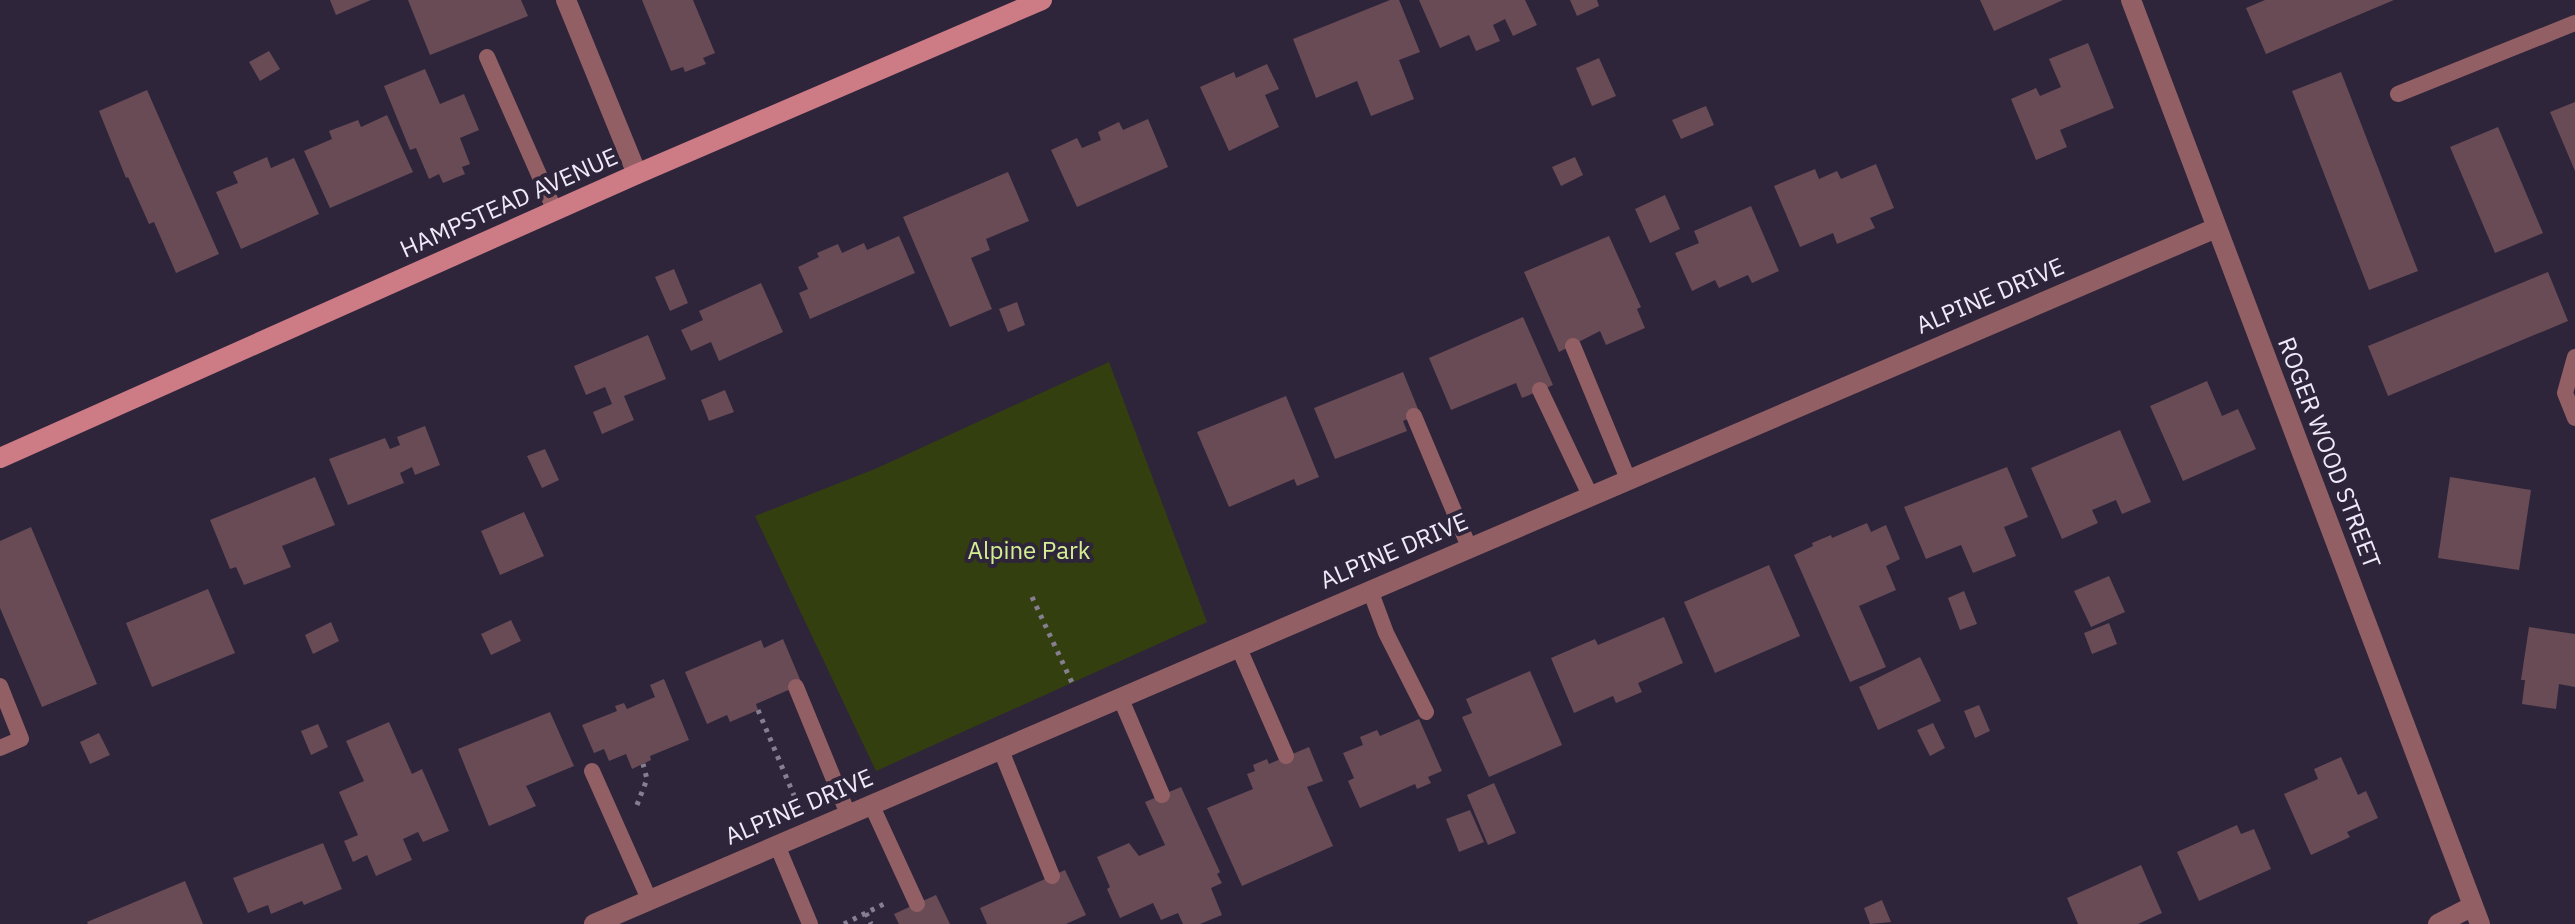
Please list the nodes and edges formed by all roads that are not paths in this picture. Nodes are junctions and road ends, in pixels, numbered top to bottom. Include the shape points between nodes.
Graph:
1 (566, 0) edge
2 (1042, 0) edge
3 (2131, 0) edge
4 (2575, 23) edge
5 (487, 57) dead end
6 (2398, 94) dead end
7 (637, 174) junction
8 (555, 211) junction
9 (2216, 228) junction
10 (1573, 346) dead end
11 (2575, 357) edge
12 (1540, 390) dead end
13 (1414, 416) dead end
14 (2575, 418) edge
15 (0, 458) edge
16 (1628, 479) junction
17 (1590, 495) junction
18 (1469, 547) junction
19 (1370, 590) junction
20 (1238, 646) junction
21 (0, 686) edge
22 (796, 687) dead end
23 (1120, 697) junction
24 (1426, 712) dead end
25 (0, 748) edge
26 (1000, 748) junction
27 (1286, 756) dead end
28 (592, 771) dead end
29 (1162, 795) dead end
30 (871, 804) junction
31 (848, 814) junction
32 (777, 845) junction
33 (1052, 876) dead end
34 (914, 897) road end
35 (649, 899) junction
36 (2476, 915) edge
37 (594, 924) edge
38 (810, 924) edge
39 (2438, 924) edge

1 - 7 street
2 - 7 street, HAMPSTEAD AVENUE
3 - 9 street, ROGER WOOD STREET
4 - 6 lane
5 - 8 lane
7 - 8 street, HAMPSTEAD AVENUE
8 - 15 street, HAMPSTEAD AVENUE
9 - 16 street, ALPINE DRIVE
9 - 36 street, ROGER WOOD STREET
10 - 16 lane
11 - 14 lane via 2565,393
12 - 17 lane
13 - 18 lane
16 - 17 street, ALPINE DRIVE
17 - 18 street, ALPINE DRIVE
18 - 19 street, ALPINE DRIVE
19 - 20 street, ALPINE DRIVE
19 - 24 lane
20 - 23 street, ALPINE DRIVE
20 - 27 lane
21 - 25 lane via 21,739
22 - 31 lane
23 - 26 street, ALPINE DRIVE
23 - 29 lane
26 - 30 street, ALPINE DRIVE
26 - 33 lane
28 - 35 lane
30 - 31 street, ALPINE DRIVE
30 - 34 lane
31 - 32 street, ALPINE DRIVE
32 - 35 street, ALPINE DRIVE
32 - 38 lane
35 - 37 street, ALPINE DRIVE
36 - 39 street

